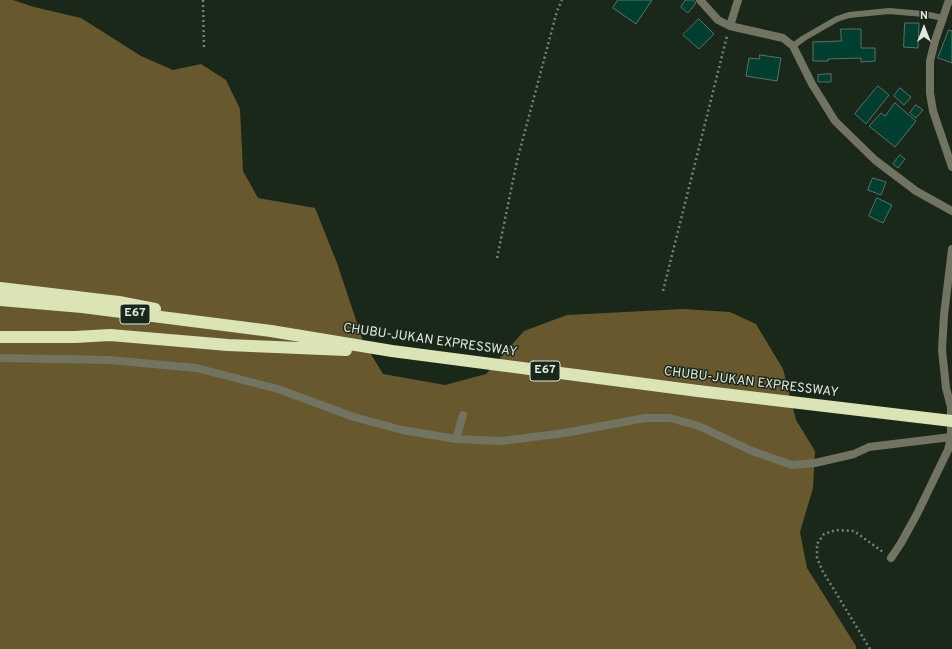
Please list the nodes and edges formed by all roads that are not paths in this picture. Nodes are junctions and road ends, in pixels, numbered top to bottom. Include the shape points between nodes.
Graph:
1 (700, 0) edge
2 (738, 0) edge
3 (949, 0) edge
4 (943, 18) junction
5 (730, 26) junction
6 (793, 46) junction
7 (952, 167) edge
8 (952, 211) edge
9 (952, 249) edge
10 (0, 288) edge
11 (0, 300) edge
12 (270, 331) junction
13 (0, 337) edge
14 (392, 351) junction
15 (0, 358) edge
16 (463, 415) dead end
17 (952, 421) edge
18 (951, 437) junction
19 (456, 439) junction
20 (891, 558) road end

1 - 5 street via 718,20
2 - 5 street
3 - 4 street
4 - 6 lane via 889,10 849,15 837,19
4 - 7 street via 930,61 930,93 933,111
5 - 6 street via 783,38
6 - 8 street via 835,121 875,160 916,191
9 - 18 street via 942,350 951,407
10 - 12 highway via 119,302
11 - 12 highway, CHUBU-JUKAN EXPRESSWAY / E67 via 82,307
12 - 14 highway, CHUBU-JUKAN EXPRESSWAY / E67
13 - 14 highway via 110,335 228,345
14 - 17 highway, CHUBU-JUKAN EXPRESSWAY / E67, bridge
15 - 19 street via 110,360 196,368 278,389 354,417 402,430
16 - 19 street
18 - 19 street via 869,447 854,454 815,463 792,465 752,451 699,426 670,418 645,418 565,433 502,441
18 - 20 street via 948,450 917,514

